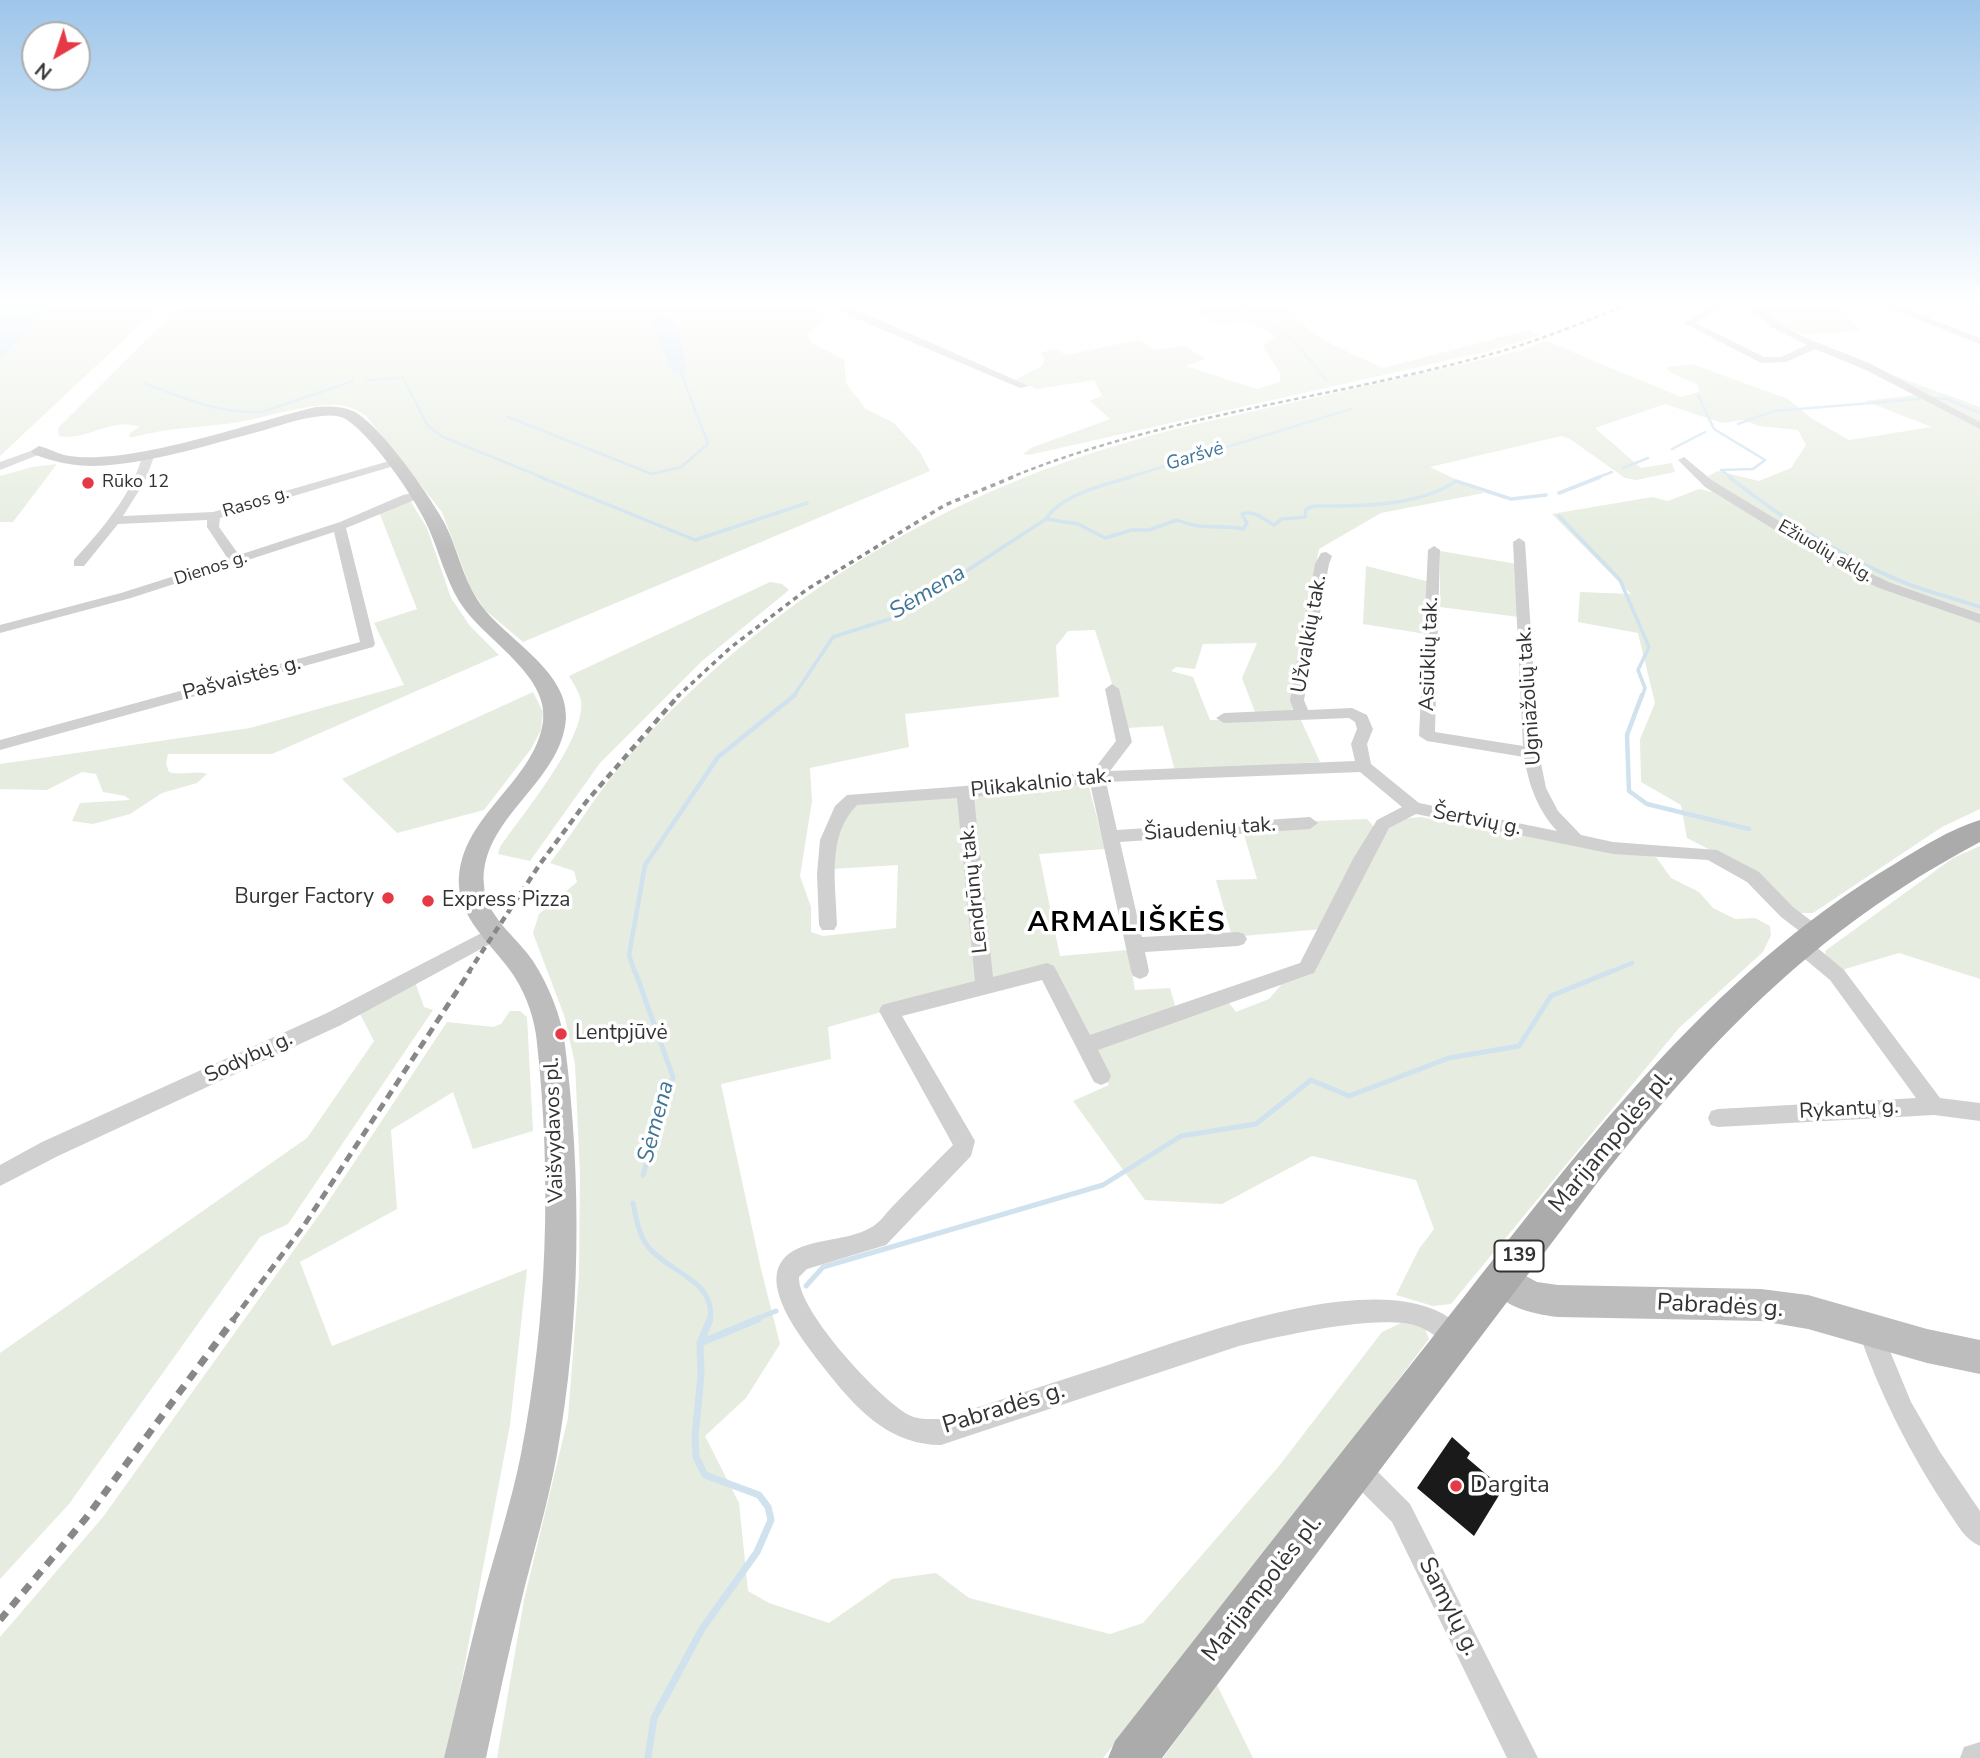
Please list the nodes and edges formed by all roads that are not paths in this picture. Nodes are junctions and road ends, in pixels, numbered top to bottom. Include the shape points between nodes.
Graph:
1 (1900, 386) edge
2 (1980, 426) edge
3 (39, 451) joint
4 (149, 454) junction
5 (1684, 460) dead end
6 (393, 463) junction
7 (0, 466) edge
8 (418, 494) junction
9 (214, 516) junction
10 (115, 520) junction
11 (339, 527) junction
12 (1519, 542) dead end
13 (1434, 550) dead end
14 (1326, 556) dead end
15 (236, 561) junction
16 (79, 563) dead end
17 (1980, 619) edge
18 (0, 629) edge
19 (1112, 689) dead end
20 (1302, 713) junction
21 (1224, 718) dead end
22 (0, 745) edge
23 (1531, 753) junction
24 (1364, 766) junction
25 (1097, 777) junction
26 (965, 792) junction
27 (1414, 808) junction
28 (1310, 823) dead end
29 (1980, 830) edge
30 (1110, 837) junction
31 (1574, 838) junction
32 (828, 925) dead end
33 (495, 933) junction
34 (1238, 939) dead end
35 (1808, 939) junction
36 (1134, 945) junction
37 (1140, 971) dead end
38 (985, 987) junction
39 (1087, 1045) junction
40 (1101, 1076) dead end
41 (1934, 1106) junction
42 (1980, 1112) edge
43 (1718, 1118) dead end
44 (0, 1176) edge
45 (1502, 1279) junction
46 (1870, 1330) junction
47 (1457, 1338) junction
48 (1980, 1357) edge
49 (1356, 1468) junction
50 (1980, 1533) edge
51 (466, 1758) edge
52 (1132, 1758) edge
53 (1523, 1758) edge

1 - 2 street
3 - 4 main road via 74,459
3 - 7 street
4 - 6 main road, Vaišvydavos pl. via 289,417 334,411 356,419
4 - 10 street
5 - 17 street, Ežiuolių aklg. via 1709,484 1845,567
6 - 8 main road, Vaišvydavos pl.
6 - 9 street, Rasos g.
8 - 11 street, Dienos g.
8 - 33 main road, Vaišvydavos pl. via 477,614 537,671 555,702 548,744 488,832 473,864 475,903
9 - 10 street, Rasos g.
9 - 15 street via 213,527
10 - 16 street
11 - 15 street, Dienos g.
11 - 22 street, Pašvaistės g. via 368,644
12 - 23 street, Ugniažolių tak.
13 - 23 street, Asiūklių tak. via 1427,736
14 - 20 street, Užvalkių tak. via 1297,700
15 - 18 street, Dienos g. via 121,598
19 - 25 street via 1124,742
20 - 21 street
20 - 24 street via 1352,713 1362,719 1365,729 1359,744
23 - 31 street, Ugniažolių tak. via 1538,788 1552,815
24 - 25 street, Plikakalnio tak.
24 - 27 street
25 - 26 street, Plikakalnio tak.
25 - 30 street
26 - 32 street, Plikakalnio tak. via 853,799 840,808 828,835
26 - 38 street, Lendrūnų tak.
27 - 31 street, Šertvių g.
27 - 39 street, Šertvių g. via 1384,824 1307,968
28 - 30 street, Šiaudenių tak.
29 - 35 main road, Marijampolės pl. / 139 via 1909,869
30 - 36 street
31 - 35 street, Šertvių g. via 1613,848 1711,855 1753,877
33 - 44 street, Sodybų g. via 334,1019
33 - 51 main road, Vaišvydavos pl. via 536,990 550,1037 557,1122 558,1252 542,1436
34 - 36 street
35 - 41 street, Šertvių g.
35 - 45 main road, Marijampolės pl. / 139 via 1704,1033 1619,1130
36 - 37 street
38 - 39 street via 1047,971
38 - 47 street, Pabradės g. via 889,1011 964,1141 963,1149 877,1237 800,1260 788,1272 795,1306 876,1408 904,1427 941,1432 1239,1334 1315,1317 1398,1311 1428,1318
39 - 40 street
41 - 42 street, Rykantų g.
41 - 43 street, Rykantų g.
45 - 46 main road, Pabradės g. via 1532,1298 1761,1305 1808,1312
45 - 47 main road, Marijampolės pl. / 139
46 - 48 main road, Pabradės g.
46 - 50 street via 1890,1388 1912,1429
47 - 49 main road, Marijampolės pl. / 139
49 - 52 main road, Marijampolės pl. / 139
49 - 53 street, Samylų g. via 1401,1513

